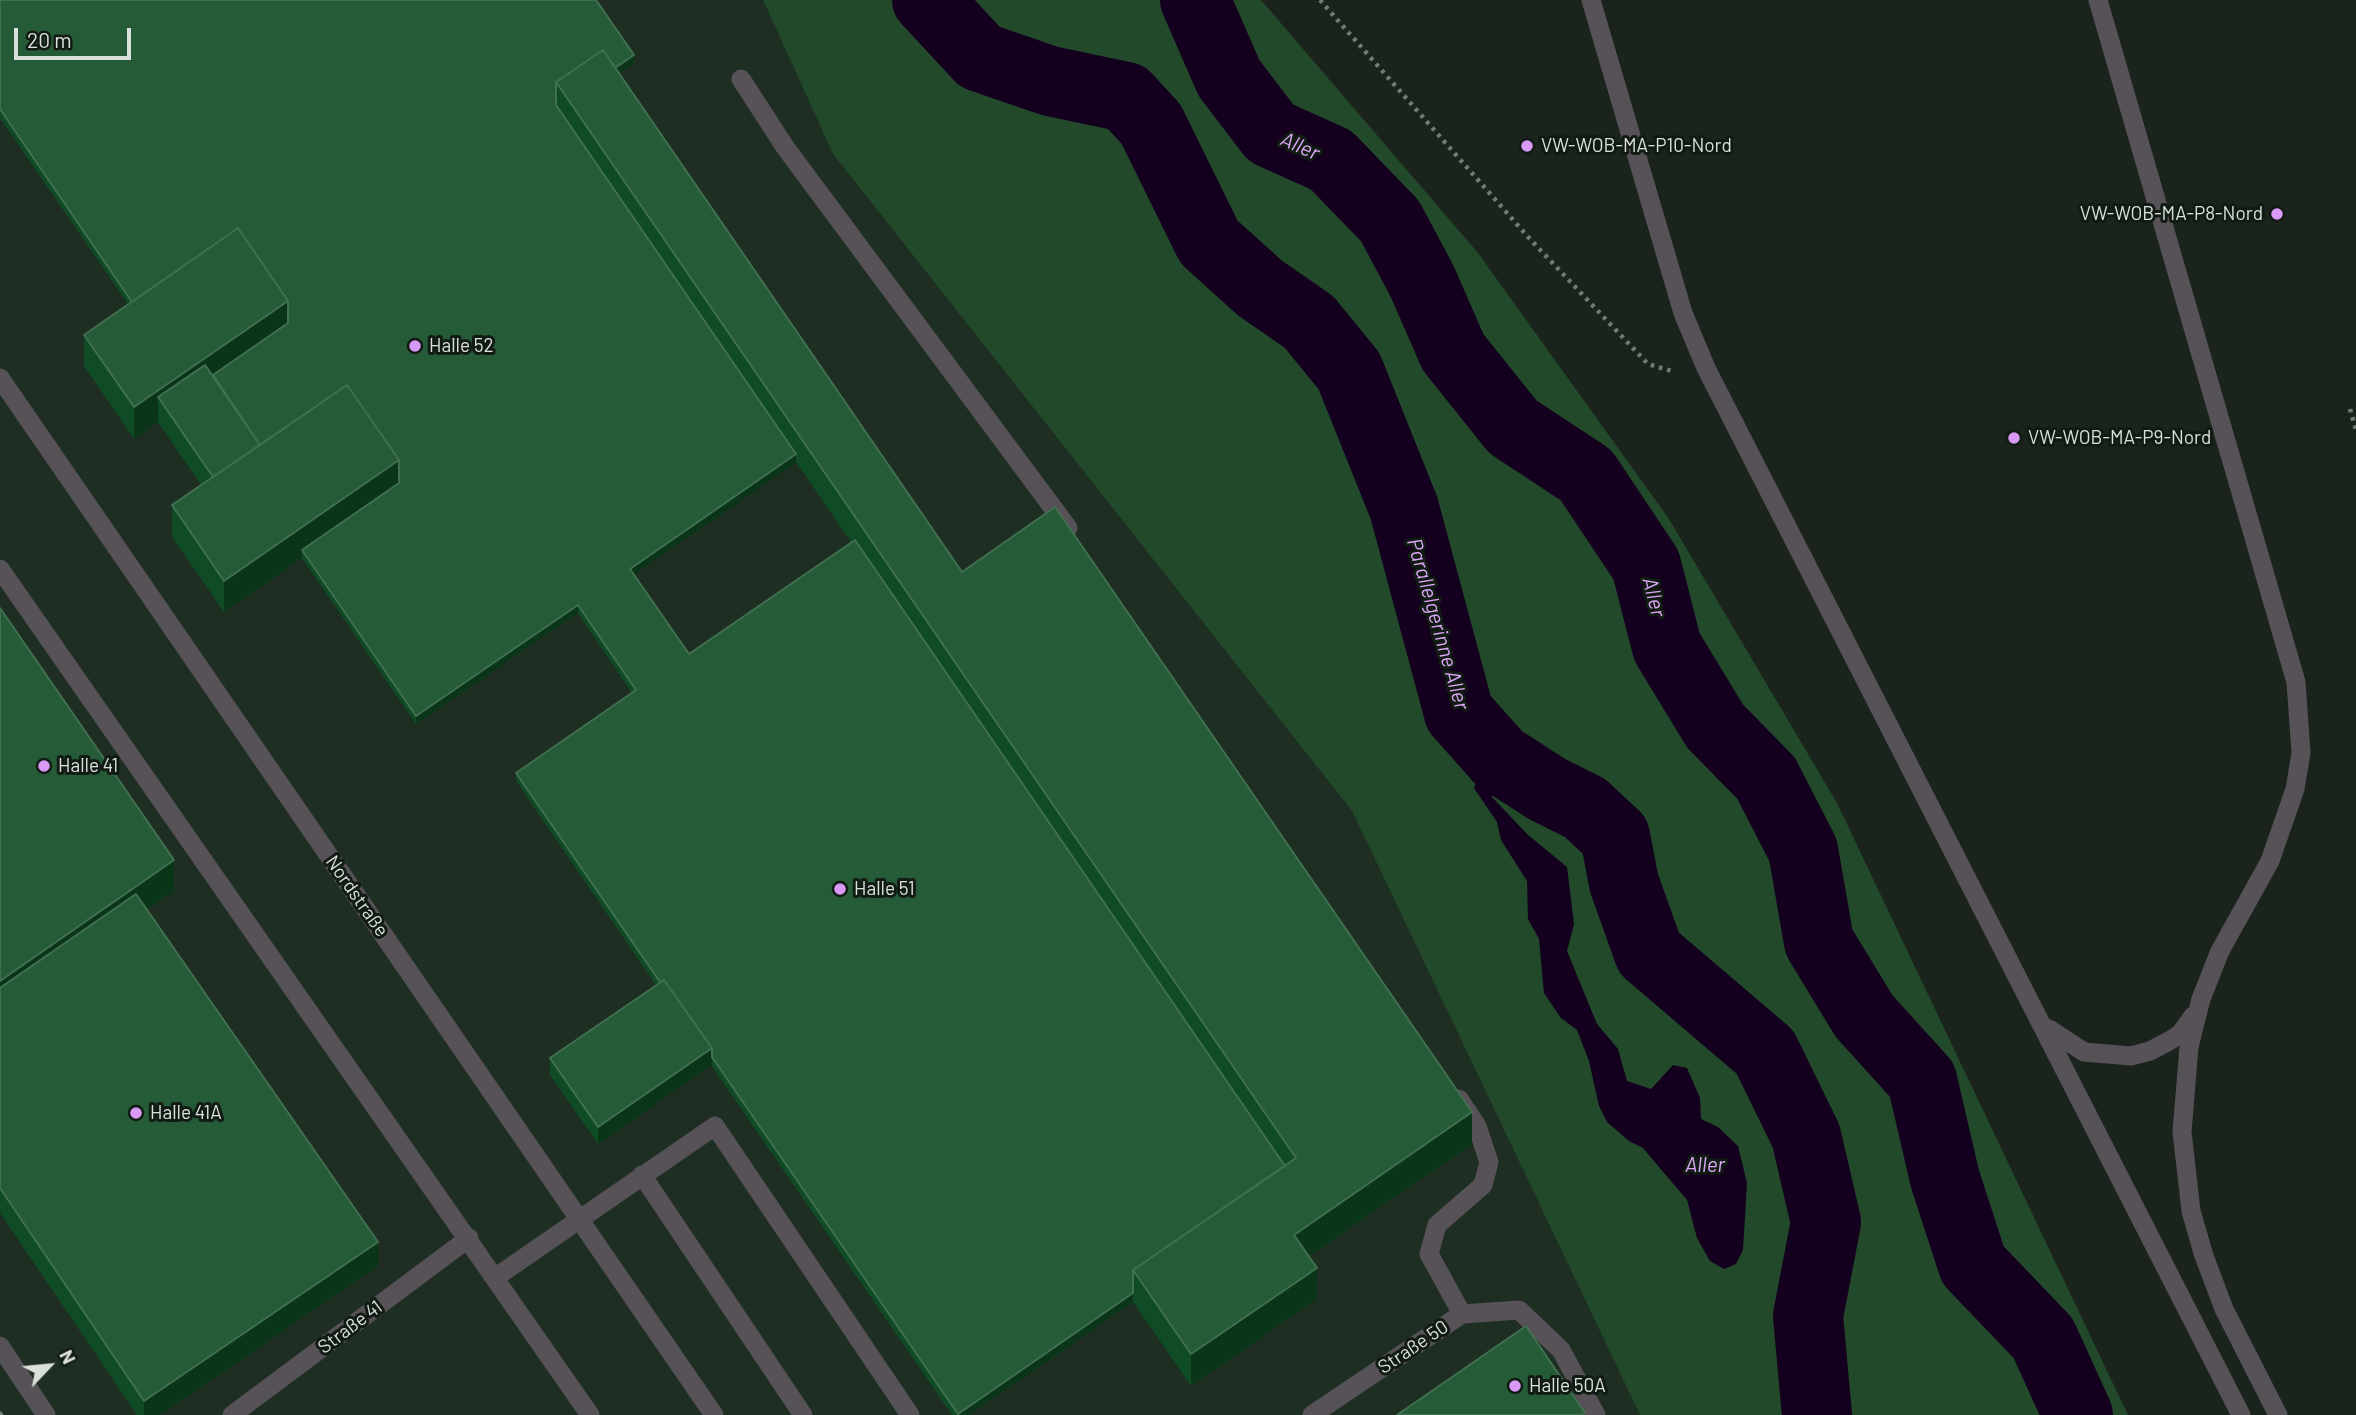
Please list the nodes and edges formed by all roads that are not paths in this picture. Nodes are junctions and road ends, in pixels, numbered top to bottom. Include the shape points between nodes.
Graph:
1 (1591, 0) edge
2 (2098, 0) edge
3 (741, 79) dead end
4 (0, 378) edge
5 (1079, 544) edge
6 (0, 569) edge
7 (2201, 999) junction
8 (2033, 1005) junction
9 (1446, 1080) edge
10 (642, 1175) junction
11 (578, 1218) junction
12 (469, 1238) junction
13 (496, 1277) junction
14 (1462, 1314) junction
15 (0, 1346) edge
16 (46, 1415) edge
17 (232, 1415) edge
18 (590, 1415) edge
19 (714, 1415) edge
20 (803, 1415) edge
21 (910, 1415) edge
22 (1312, 1415) edge
23 (1596, 1415) edge
24 (2241, 1415) edge
25 (2278, 1415) edge

1 - 8 street via 1683,313 1706,368
2 - 7 street via 2288,650 2299,714 2301,753 2282,832 2220,951
3 - 5 street via 785,147
4 - 11 street, Nordstraße
6 - 12 street
7 - 8 street via 2180,1034 2131,1056 2084,1052 2050,1031
7 - 25 street via 2189,1047 2183,1110 2190,1211 2224,1308
8 - 24 street
9 - 14 street via 1477,1126 1489,1162 1483,1185 1437,1225 1429,1254
10 - 11 street
10 - 20 street
10 - 21 street via 715,1126
11 - 13 street
11 - 19 street, Nordstraße
12 - 13 street
12 - 17 street, Straße 41
13 - 18 street
14 - 22 street, Straße 50
14 - 23 street, Straße 50 via 1519,1310 1561,1350
15 - 16 street

